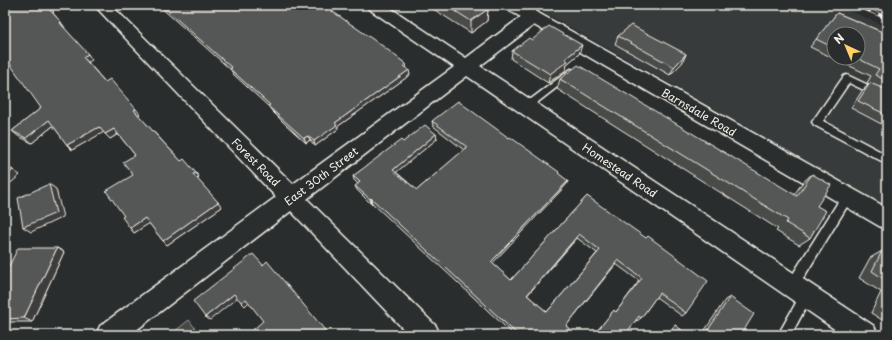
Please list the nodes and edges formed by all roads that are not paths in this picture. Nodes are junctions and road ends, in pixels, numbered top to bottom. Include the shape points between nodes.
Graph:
1 (102, 5) edge
2 (375, 5) edge
3 (528, 10) edge
4 (466, 67) junction
5 (582, 73) edge
6 (887, 98) edge
7 (526, 107) junction
8 (887, 160) edge
9 (847, 197) junction
10 (292, 198) junction
11 (887, 219) edge
12 (799, 291) junction
13 (109, 335) edge
14 (427, 335) edge
15 (784, 335) edge
16 (865, 335) edge

1 - 10 street, Forest Road
2 - 4 street, Homestead Road
3 - 4 street, East 30th Street
3 - 9 street, Barnsdale Road
4 - 7 street, Homestead Road
4 - 10 street, East 30th Street
5 - 7 lane via 575,69
6 - 8 lane via 847,78 817,122
7 - 12 street, Homestead Road
9 - 11 street, Barnsdale Road
9 - 12 lane
10 - 13 street, East 30th Street
10 - 14 street, Forest Road
12 - 15 lane
12 - 16 street, Homestead Road

